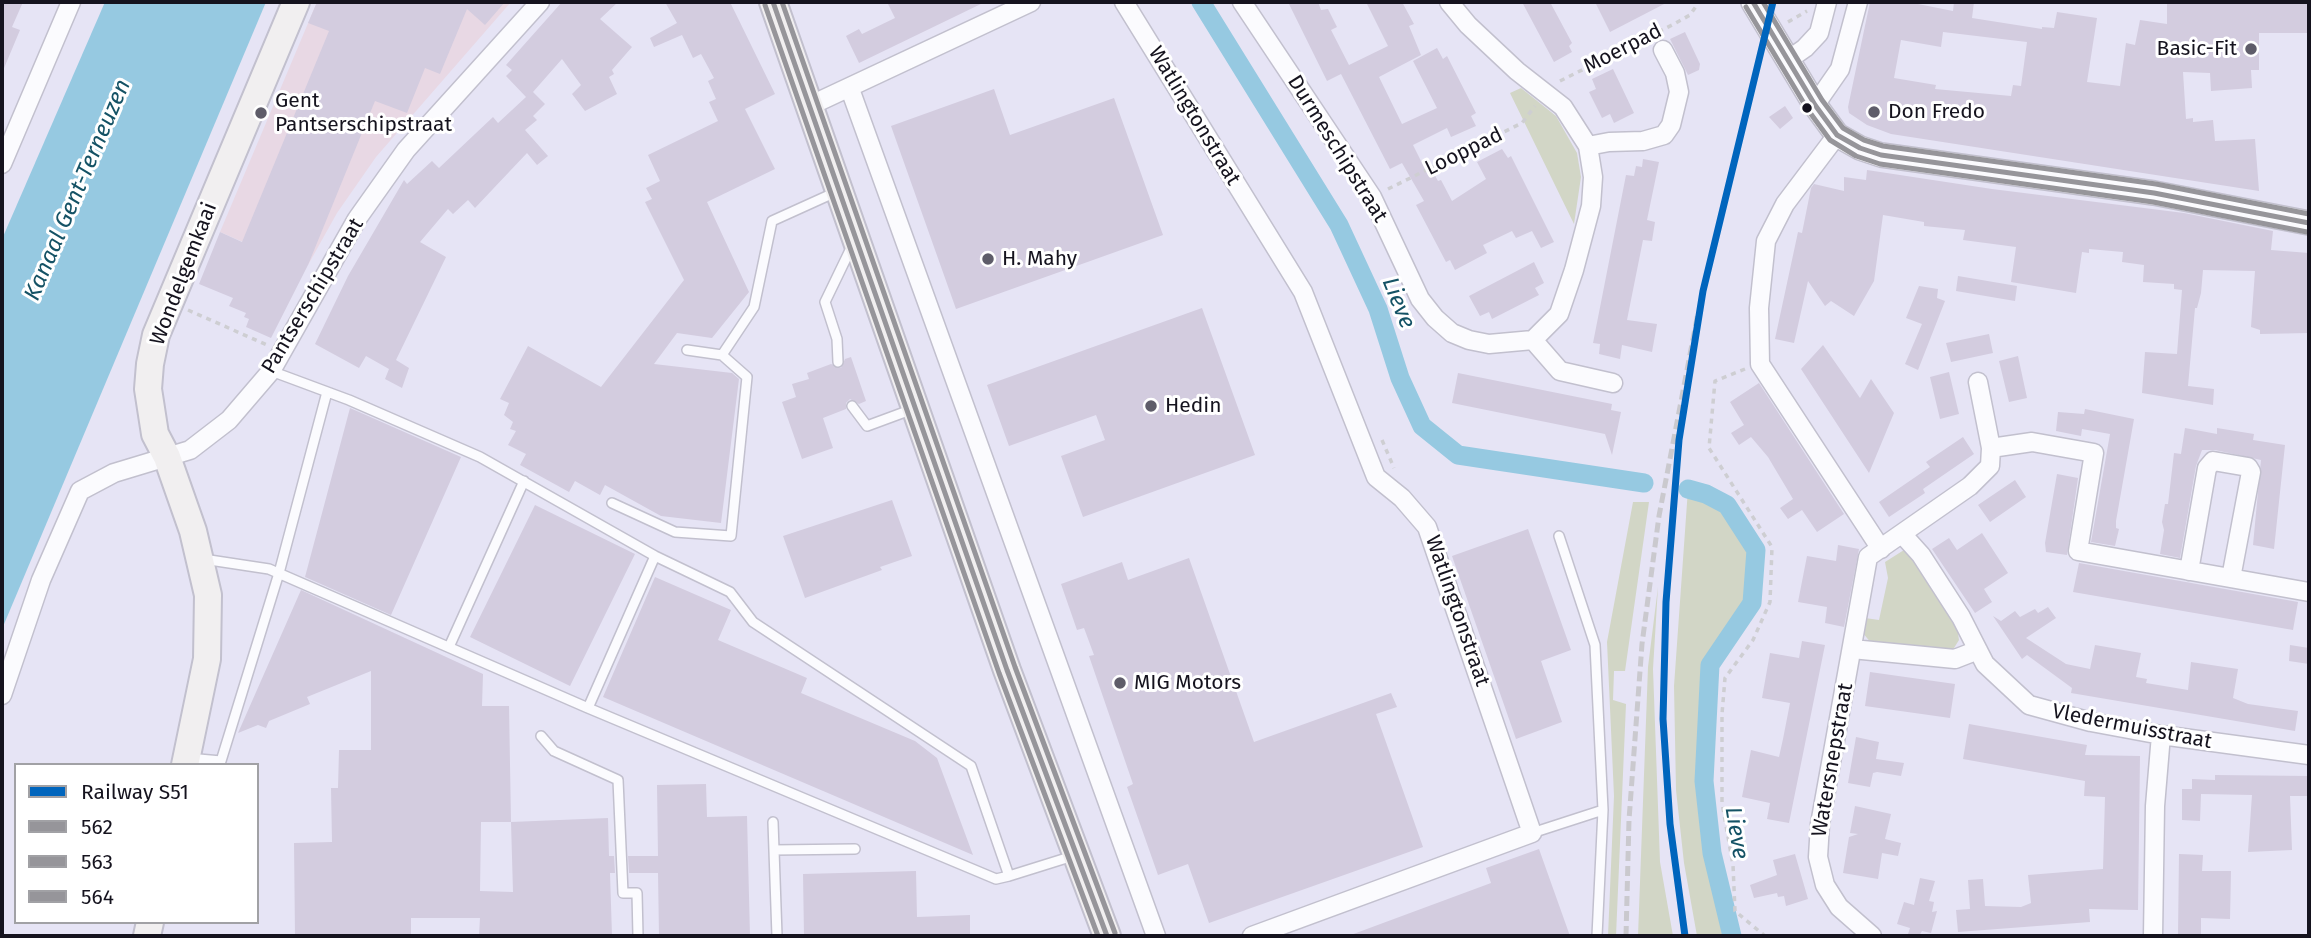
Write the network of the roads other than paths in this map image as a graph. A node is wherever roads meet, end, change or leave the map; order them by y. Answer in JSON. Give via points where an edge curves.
{"nodes":[{"id":1,"x":71,"y":2,"type":"edge"},
{"id":2,"x":296,"y":2,"type":"edge"},
{"id":3,"x":540,"y":2,"type":"edge"},
{"id":4,"x":772,"y":2,"type":"edge"},
{"id":5,"x":1031,"y":2,"type":"edge"},
{"id":6,"x":1124,"y":2,"type":"edge"},
{"id":7,"x":1242,"y":2,"type":"edge"},
{"id":8,"x":1450,"y":2,"type":"edge"},
{"id":9,"x":1753,"y":2,"type":"edge"},
{"id":10,"x":1857,"y":2,"type":"edge"},
{"id":11,"x":1819,"y":5,"type":"edge"},
{"id":12,"x":1663,"y":50,"type":"dead end"},
{"id":13,"x":1788,"y":60,"type":"junction"},
{"id":14,"x":850,"y":89,"type":"junction"},
{"id":15,"x":1815,"y":105,"type":"junction"},
{"id":16,"x":807,"y":107,"type":"junction"},
{"id":17,"x":1837,"y":135,"type":"junction"},
{"id":18,"x":1588,"y":146,"type":"junction"},
{"id":19,"x":2,"y":164,"type":"edge"},
{"id":20,"x":838,"y":191,"type":"junction"},
{"id":21,"x":2309,"y":223,"type":"edge"},
{"id":22,"x":855,"y":240,"type":"junction"},
{"id":23,"x":1533,"y":340,"type":"junction"},
{"id":24,"x":687,"y":350,"type":"dead end"},
{"id":25,"x":722,"y":355,"type":"junction"},
{"id":26,"x":838,"y":362,"type":"dead end"},
{"id":27,"x":271,"y":371,"type":"junction"},
{"id":28,"x":1613,"y":383,"type":"dead end"},
{"id":29,"x":1978,"y":383,"type":"dead end"},
{"id":30,"x":327,"y":391,"type":"junction"},
{"id":31,"x":852,"y":406,"type":"dead end"},
{"id":32,"x":915,"y":409,"type":"junction"},
{"id":33,"x":1992,"y":448,"type":"junction"},
{"id":34,"x":167,"y":457,"type":"junction"},
{"id":35,"x":524,"y":481,"type":"junction"},
{"id":36,"x":612,"y":503,"type":"dead end"},
{"id":37,"x":1559,"y":536,"type":"dead end"},
{"id":38,"x":1903,"y":536,"type":"junction"},
{"id":39,"x":1881,"y":549,"type":"junction"},
{"id":40,"x":655,"y":556,"type":"junction"},
{"id":41,"x":202,"y":559,"type":"junction"},
{"id":42,"x":2189,"y":571,"type":"junction"},
{"id":43,"x":279,"y":573,"type":"junction"},
{"id":44,"x":2231,"y":578,"type":"junction"},
{"id":45,"x":2309,"y":592,"type":"edge"},
{"id":46,"x":449,"y":647,"type":"junction"},
{"id":47,"x":1852,"y":649,"type":"junction"},
{"id":48,"x":1978,"y":650,"type":"junction"},
{"id":49,"x":2,"y":695,"type":"edge"},
{"id":50,"x":588,"y":708,"type":"junction"},
{"id":51,"x":2161,"y":735,"type":"junction"},
{"id":52,"x":541,"y":736,"type":"dead end"},
{"id":53,"x":2309,"y":755,"type":"edge"},
{"id":54,"x":185,"y":761,"type":"edge"},
{"id":55,"x":1603,"y":810,"type":"junction"},
{"id":56,"x":773,"y":822,"type":"dead end"},
{"id":57,"x":1532,"y":833,"type":"junction"},
{"id":58,"x":855,"y":849,"type":"dead end"},
{"id":59,"x":774,"y":850,"type":"junction"},
{"id":60,"x":1078,"y":854,"type":"junction"},
{"id":61,"x":1009,"y":876,"type":"junction"},
{"id":62,"x":638,"y":936,"type":"edge"},
{"id":63,"x":777,"y":936,"type":"edge"},
{"id":64,"x":1107,"y":936,"type":"edge"},
{"id":65,"x":1156,"y":936,"type":"edge"},
{"id":66,"x":1252,"y":936,"type":"edge"},
{"id":67,"x":1597,"y":936,"type":"edge"},
{"id":68,"x":1872,"y":936,"type":"edge"},
{"id":69,"x":2153,"y":936,"type":"edge"}],
"edges":[{"from":1,"to":19,"type":"street"},
{"from":2,"to":34,"type":"main road","name":"Wondelgemkaai","via":[[156,335],[148,389],[150,413]]},
{"from":3,"to":27,"type":"street","name":"Pantserschipstraat","via":[[406,150],[357,219]]},
{"from":4,"to":16,"type":"main road"},
{"from":5,"to":14,"type":"street"},
{"from":6,"to":57,"type":"street","name":"Watlingtonstraat","via":[[1303,292],[1376,477],[1427,527]]},
{"from":7,"to":23,"type":"street","name":"Durmeschipstraat","via":[[1372,197],[1420,299],[1452,333],[1489,344]]},
{"from":8,"to":18,"type":"street","via":[[1468,24],[1563,107]]},
{"from":9,"to":13,"type":"street"},
{"from":10,"to":15,"type":"street","via":[[1840,69]]},
{"from":11,"to":13,"type":"street","via":[[1819,33]]},
{"from":12,"to":18,"type":"street","via":[[1679,92],[1664,135]]},
{"from":13,"to":15,"type":"street"},
{"from":14,"to":16,"type":"street"},
{"from":14,"to":65,"type":"street"},
{"from":15,"to":17,"type":"street"},
{"from":16,"to":20,"type":"main road"},
{"from":17,"to":21,"type":"street","via":[[1881,155],[2154,193]]},
{"from":17,"to":39,"type":"street","via":[[1801,180],[1766,241],[1759,308],[1760,364]]},
{"from":18,"to":23,"type":"street","via":[[1591,206],[1559,314]]},
{"from":20,"to":22,"type":"main road"},
{"from":20,"to":25,"type":"lane","via":[[772,221],[754,307]]},
{"from":22,"to":26,"type":"lane","via":[[825,302],[837,339]]},
{"from":22,"to":32,"type":"main road"},
{"from":23,"to":28,"type":"street","via":[[1560,371]]},
{"from":24,"to":25,"type":"lane"},
{"from":25,"to":36,"type":"lane","via":[[747,377],[731,536],[674,532]]},
{"from":27,"to":30,"type":"lane"},
{"from":27,"to":34,"type":"street","name":"Pantserschipstraat","via":[[229,420],[190,450]]},
{"from":29,"to":33,"type":"street"},
{"from":30,"to":35,"type":"lane","via":[[480,457]]},
{"from":30,"to":43,"type":"lane"},
{"from":31,"to":32,"type":"lane","via":[[867,426]]},
{"from":32,"to":60,"type":"main road"},
{"from":33,"to":38,"type":"street","via":[[1990,466],[1970,486]]},
{"from":33,"to":42,"type":"street","via":[[2032,442],[2094,453],[2078,551]]},
{"from":34,"to":41,"type":"main road"},
{"from":34,"to":49,"type":"street","via":[[114,473],[80,491],[41,580]]},
{"from":35,"to":40,"type":"lane"},
{"from":35,"to":46,"type":"lane"},
{"from":37,"to":55,"type":"lane","via":[[1595,645]]},
{"from":38,"to":39,"type":"street","name":"Watersnepstraat"},
{"from":38,"to":48,"type":"street","name":"Vledermuisstraat","via":[[1921,555]]},
{"from":39,"to":47,"type":"street","name":"Watersnepstraat","via":[[1868,557]]},
{"from":40,"to":50,"type":"lane"},
{"from":40,"to":61,"type":"lane","via":[[730,592],[753,622],[971,766]]},
{"from":41,"to":43,"type":"lane"},
{"from":41,"to":54,"type":"main road","via":[[208,595],[208,649]]},
{"from":42,"to":44,"type":"street"},
{"from":42,"to":44,"type":"street","via":[[2207,468],[2213,461],[2248,467],[2251,472]]},
{"from":43,"to":46,"type":"lane"},
{"from":43,"to":54,"type":"lane","via":[[221,761]]},
{"from":44,"to":45,"type":"street"},
{"from":46,"to":50,"type":"lane"},
{"from":47,"to":48,"type":"street","via":[[1955,659]]},
{"from":47,"to":68,"type":"street","name":"Watersnepstraat","via":[[1818,857],[1825,885],[1839,907]]},
{"from":48,"to":51,"type":"street","name":"Vledermuisstraat","via":[[1985,664],[2029,705]]},
{"from":50,"to":61,"type":"lane","via":[[996,879]]},
{"from":51,"to":53,"type":"street","name":"Vledermuisstraat"},
{"from":51,"to":69,"type":"street"},
{"from":52,"to":62,"type":"lane","via":[[554,751],[618,780],[623,893],[637,893]]},
{"from":55,"to":57,"type":"lane"},
{"from":55,"to":67,"type":"lane"},
{"from":56,"to":59,"type":"lane"},
{"from":57,"to":66,"type":"street"},
{"from":58,"to":59,"type":"lane"},
{"from":59,"to":63,"type":"lane"},
{"from":60,"to":61,"type":"lane"},
{"from":60,"to":64,"type":"main road"}]}
